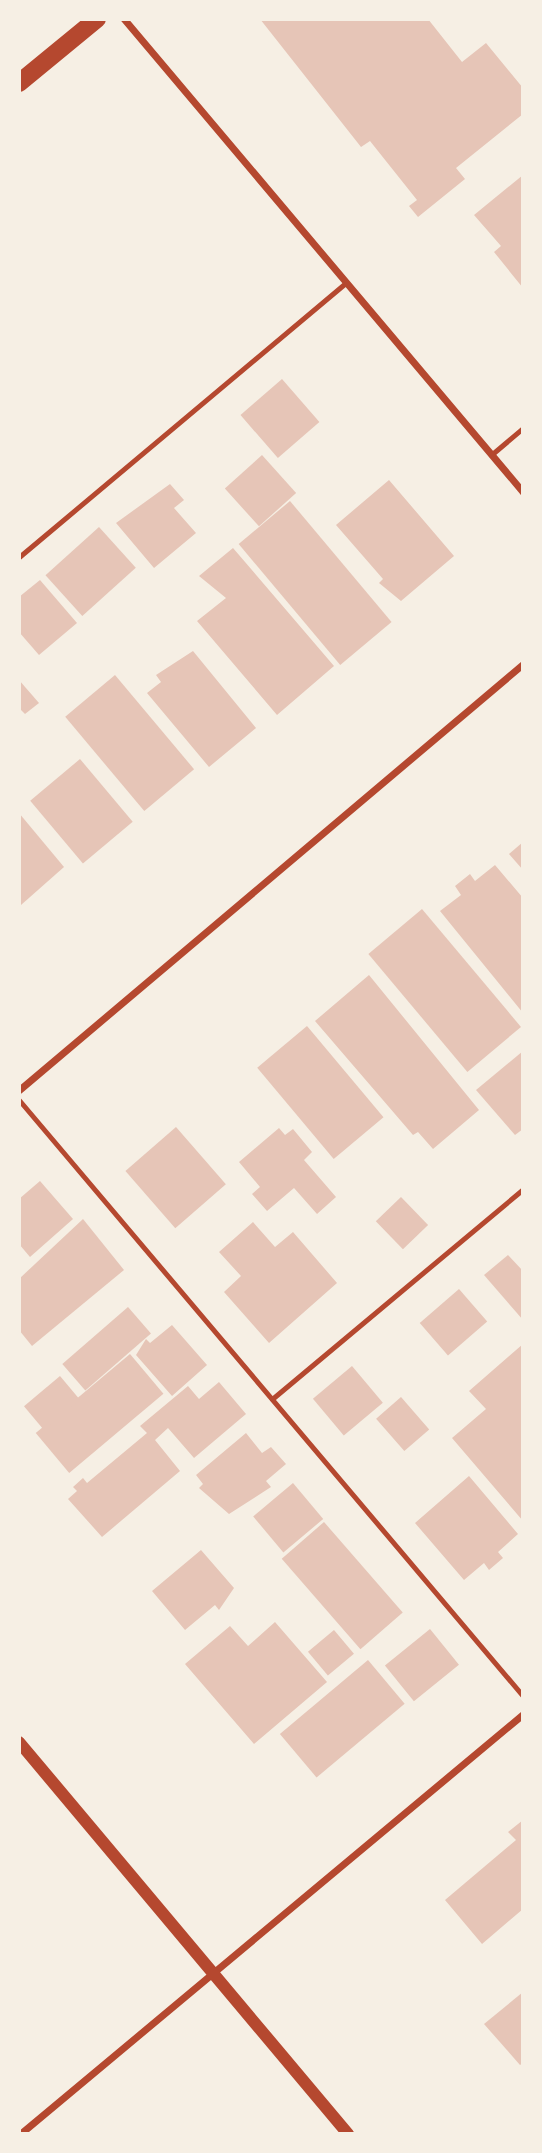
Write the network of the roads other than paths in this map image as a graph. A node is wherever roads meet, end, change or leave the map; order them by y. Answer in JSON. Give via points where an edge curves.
{"nodes":[{"id":1,"x":97,"y":19,"type":"edge"},
{"id":2,"x":124,"y":19,"type":"edge"},
{"id":3,"x":19,"y":83,"type":"edge"},
{"id":4,"x":346,"y":283,"type":"junction"},
{"id":5,"x":523,"y":428,"type":"edge"},
{"id":6,"x":491,"y":455,"type":"junction"},
{"id":7,"x":523,"y":492,"type":"edge"},
{"id":8,"x":19,"y":557,"type":"edge"},
{"id":9,"x":523,"y":664,"type":"edge"},
{"id":10,"x":19,"y":1090,"type":"edge"},
{"id":11,"x":19,"y":1100,"type":"edge"},
{"id":12,"x":523,"y":1189,"type":"edge"},
{"id":13,"x":272,"y":1399,"type":"junction"},
{"id":14,"x":523,"y":1696,"type":"edge"},
{"id":15,"x":523,"y":1714,"type":"edge"},
{"id":16,"x":19,"y":1742,"type":"edge"},
{"id":17,"x":213,"y":1973,"type":"junction"},
{"id":18,"x":20,"y":2134,"type":"edge"},
{"id":19,"x":348,"y":2134,"type":"edge"}],
"edges":[{"from":1,"to":3,"type":"main road"},
{"from":2,"to":4,"type":"street"},
{"from":4,"to":6,"type":"street"},
{"from":4,"to":8,"type":"lane"},
{"from":5,"to":6,"type":"lane"},
{"from":6,"to":7,"type":"street"},
{"from":9,"to":10,"type":"street"},
{"from":11,"to":13,"type":"lane"},
{"from":12,"to":13,"type":"lane"},
{"from":13,"to":14,"type":"lane"},
{"from":15,"to":17,"type":"street"},
{"from":16,"to":17,"type":"street"},
{"from":17,"to":18,"type":"street"},
{"from":17,"to":19,"type":"street"}]}
